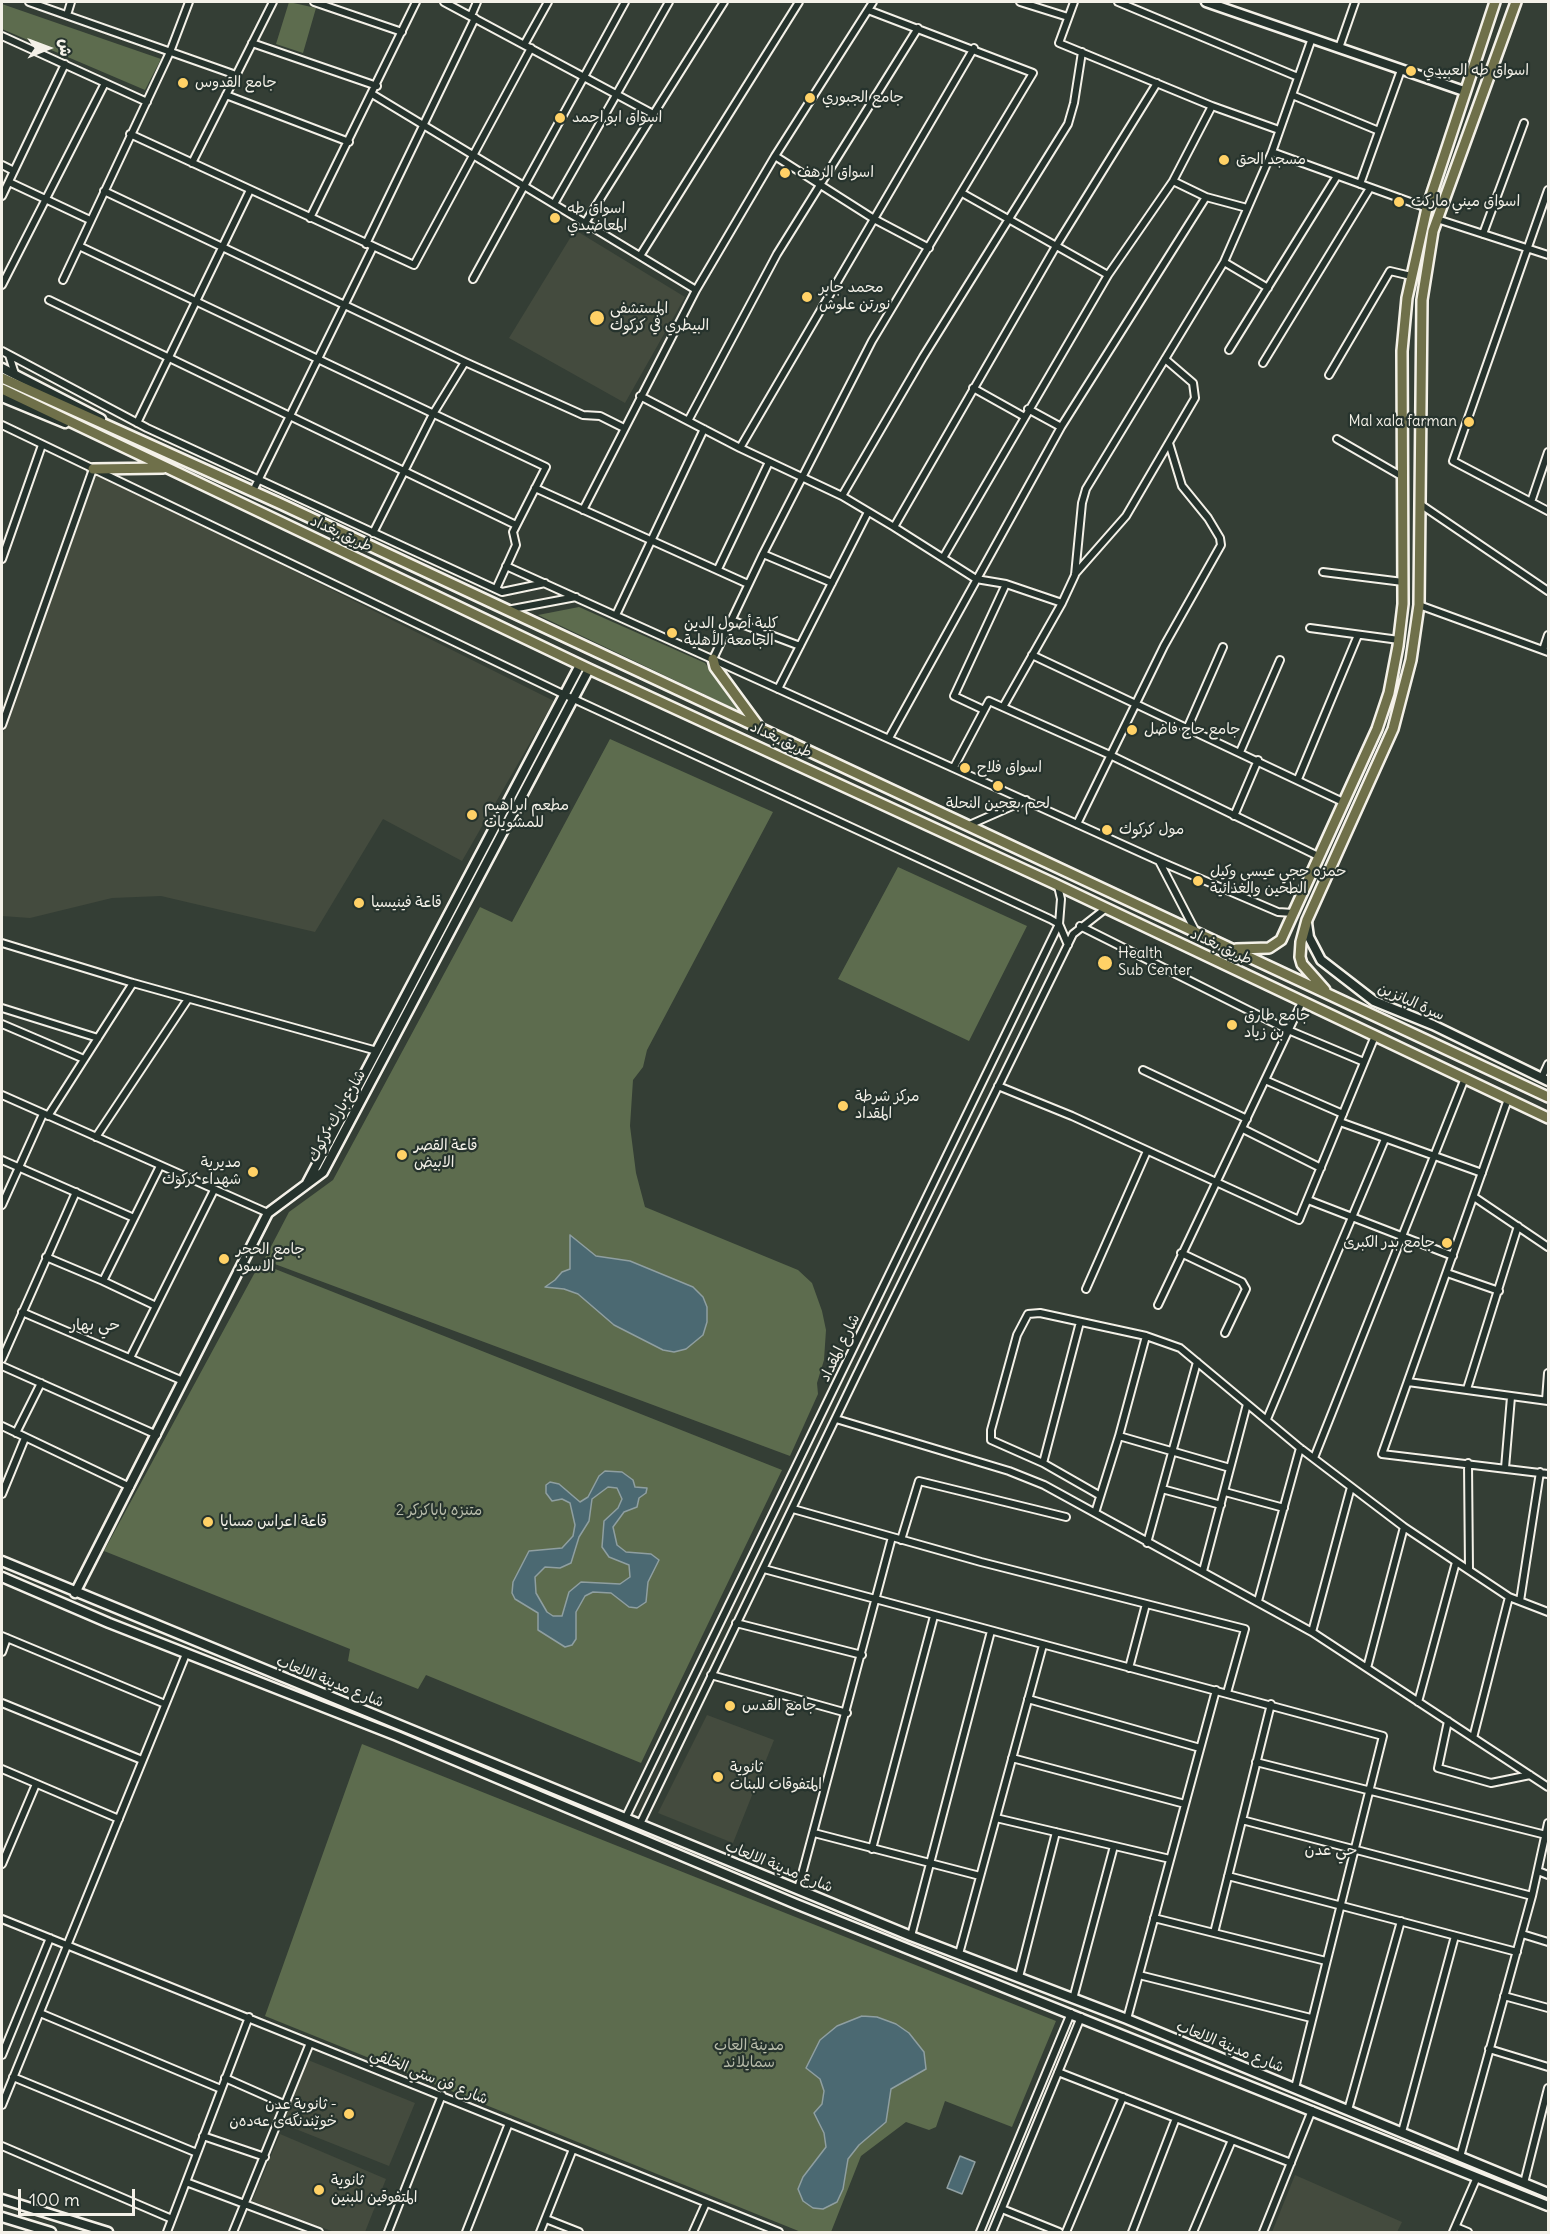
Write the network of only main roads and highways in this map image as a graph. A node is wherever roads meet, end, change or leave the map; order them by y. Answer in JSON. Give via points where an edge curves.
{"nodes":[{"id":1,"x":1206,"y":2,"type":"edge"},
{"id":2,"x":1495,"y":2,"type":"edge"},
{"id":3,"x":1516,"y":2,"type":"edge"},
{"id":4,"x":1464,"y":91,"type":"junction"},
{"id":5,"x":2,"y":368,"type":"edge"},
{"id":6,"x":2,"y":378,"type":"edge"},
{"id":7,"x":2,"y":389,"type":"edge"},
{"id":8,"x":2,"y":397,"type":"edge"},
{"id":9,"x":1403,"y":412,"type":"junction"},
{"id":10,"x":1420,"y":412,"type":"junction"},
{"id":11,"x":133,"y":438,"type":"junction"},
{"id":12,"x":128,"y":449,"type":"junction"},
{"id":13,"x":166,"y":468,"type":"junction"},
{"id":14,"x":93,"y":469,"type":"road end"},
{"id":15,"x":713,"y":659,"type":"road end"},
{"id":16,"x":585,"y":667,"type":"junction"},
{"id":17,"x":569,"y":697,"type":"junction"},
{"id":18,"x":761,"y":729,"type":"junction"},
{"id":19,"x":840,"y":766,"type":"junction"},
{"id":20,"x":833,"y":781,"type":"junction"},
{"id":21,"x":1293,"y":912,"type":"junction"},
{"id":22,"x":1307,"y":920,"type":"junction"},
{"id":23,"x":1232,"y":949,"type":"junction"},
{"id":24,"x":1331,"y":996,"type":"junction"},
{"id":25,"x":1542,"y":1078,"type":"edge"},
{"id":26,"x":1548,"y":1097,"type":"edge"},
{"id":27,"x":1548,"y":1118,"type":"edge"},
{"id":28,"x":305,"y":1186,"type":"junction"},
{"id":29,"x":2,"y":1561,"type":"edge"},
{"id":30,"x":21,"y":1570,"type":"junction"},
{"id":31,"x":2,"y":1577,"type":"edge"},
{"id":32,"x":16,"y":1583,"type":"junction"},
{"id":33,"x":75,"y":1593,"type":"junction"},
{"id":34,"x":250,"y":1663,"type":"junction"},
{"id":35,"x":245,"y":1677,"type":"junction"},
{"id":36,"x":1252,"y":2070,"type":"junction"},
{"id":37,"x":1247,"y":2084,"type":"junction"},
{"id":38,"x":1548,"y":2193,"type":"edge"},
{"id":39,"x":2,"y":2199,"type":"edge"},
{"id":40,"x":1548,"y":2206,"type":"edge"},
{"id":41,"x":2,"y":2217,"type":"edge"},
{"id":42,"x":79,"y":2228,"type":"edge"},
{"id":43,"x":51,"y":2232,"type":"edge"},
{"id":44,"x":108,"y":2232,"type":"edge"}],
"edges":[{"from":1,"to":4,"type":"main road"},
{"from":2,"to":4,"type":"main road"},
{"from":3,"to":10,"type":"main road","via":[[1433,231],[1422,300]]},
{"from":4,"to":9,"type":"main road","via":[[1427,208],[1411,276],[1402,351]]},
{"from":5,"to":11,"type":"main road"},
{"from":6,"to":11,"type":"main road","name":"طريق بغداد"},
{"from":7,"to":12,"type":"main road","name":"طريق بغداد"},
{"from":8,"to":12,"type":"main road"},
{"from":9,"to":10,"type":"main road"},
{"from":9,"to":21,"type":"main road","via":[[1403,582],[1399,640],[1389,693],[1377,729]]},
{"from":10,"to":22,"type":"main road","via":[[1419,605],[1411,660],[1393,729]]},
{"from":11,"to":18,"type":"main road","name":"طريق بغداد"},
{"from":12,"to":13,"type":"main road","name":"طريق بغداد"},
{"from":13,"to":14,"type":"main road"},
{"from":13,"to":16,"type":"main road","name":"طريق بغداد"},
{"from":15,"to":18,"type":"main road"},
{"from":16,"to":17,"type":"main road"},
{"from":16,"to":20,"type":"main road","name":"طريق بغداد"},
{"from":17,"to":28,"type":"main road"},
{"from":17,"to":28,"type":"main road","name":"شارع بارك كركوك","via":[[323,1172]]},
{"from":18,"to":19,"type":"main road","name":"طريق بغداد"},
{"from":19,"to":20,"type":"main road"},
{"from":19,"to":23,"type":"main road","name":"طريق بغداد"},
{"from":20,"to":27,"type":"main road","name":"طريق بغداد"},
{"from":21,"to":22,"type":"main road"},
{"from":21,"to":23,"type":"main road","via":[[1275,944],[1261,949]]},
{"from":22,"to":24,"type":"main road","via":[[1300,957],[1308,972]]},
{"from":22,"to":25,"type":"main road","name":"سرة البانزين","via":[[1309,937],[1321,960],[1374,1001]]},
{"from":23,"to":24,"type":"main road","name":"طريق بغداد"},
{"from":24,"to":26,"type":"main road","name":"طريق بغداد"},
{"from":28,"to":33,"type":"main road","name":"شارع بارك كركوك","via":[[268,1213]]},
{"from":29,"to":30,"type":"main road","name":"شارع مدينة الالعاب"},
{"from":30,"to":32,"type":"main road"},
{"from":30,"to":33,"type":"main road","name":"شارع مدينة الالعاب"},
{"from":31,"to":32,"type":"main road","name":"شارع مدينة الالعاب"},
{"from":32,"to":35,"type":"main road","name":"شارع مدينة الالعاب"},
{"from":33,"to":34,"type":"main road","name":"شارع مدينة الالعاب"},
{"from":34,"to":35,"type":"main road"},
{"from":34,"to":36,"type":"main road","name":"شارع مدينة الالعاب","via":[[911,1935]]},
{"from":35,"to":37,"type":"main road","name":"شارع مدينة الالعاب"},
{"from":36,"to":37,"type":"main road"},
{"from":36,"to":38,"type":"main road","name":"شارع مدينة الالعاب"},
{"from":37,"to":40,"type":"main road","name":"شارع مدينة الالعاب"},
{"from":39,"to":42,"type":"main road"},
{"from":41,"to":43,"type":"main road"},
{"from":42,"to":44,"type":"main road"}]}
